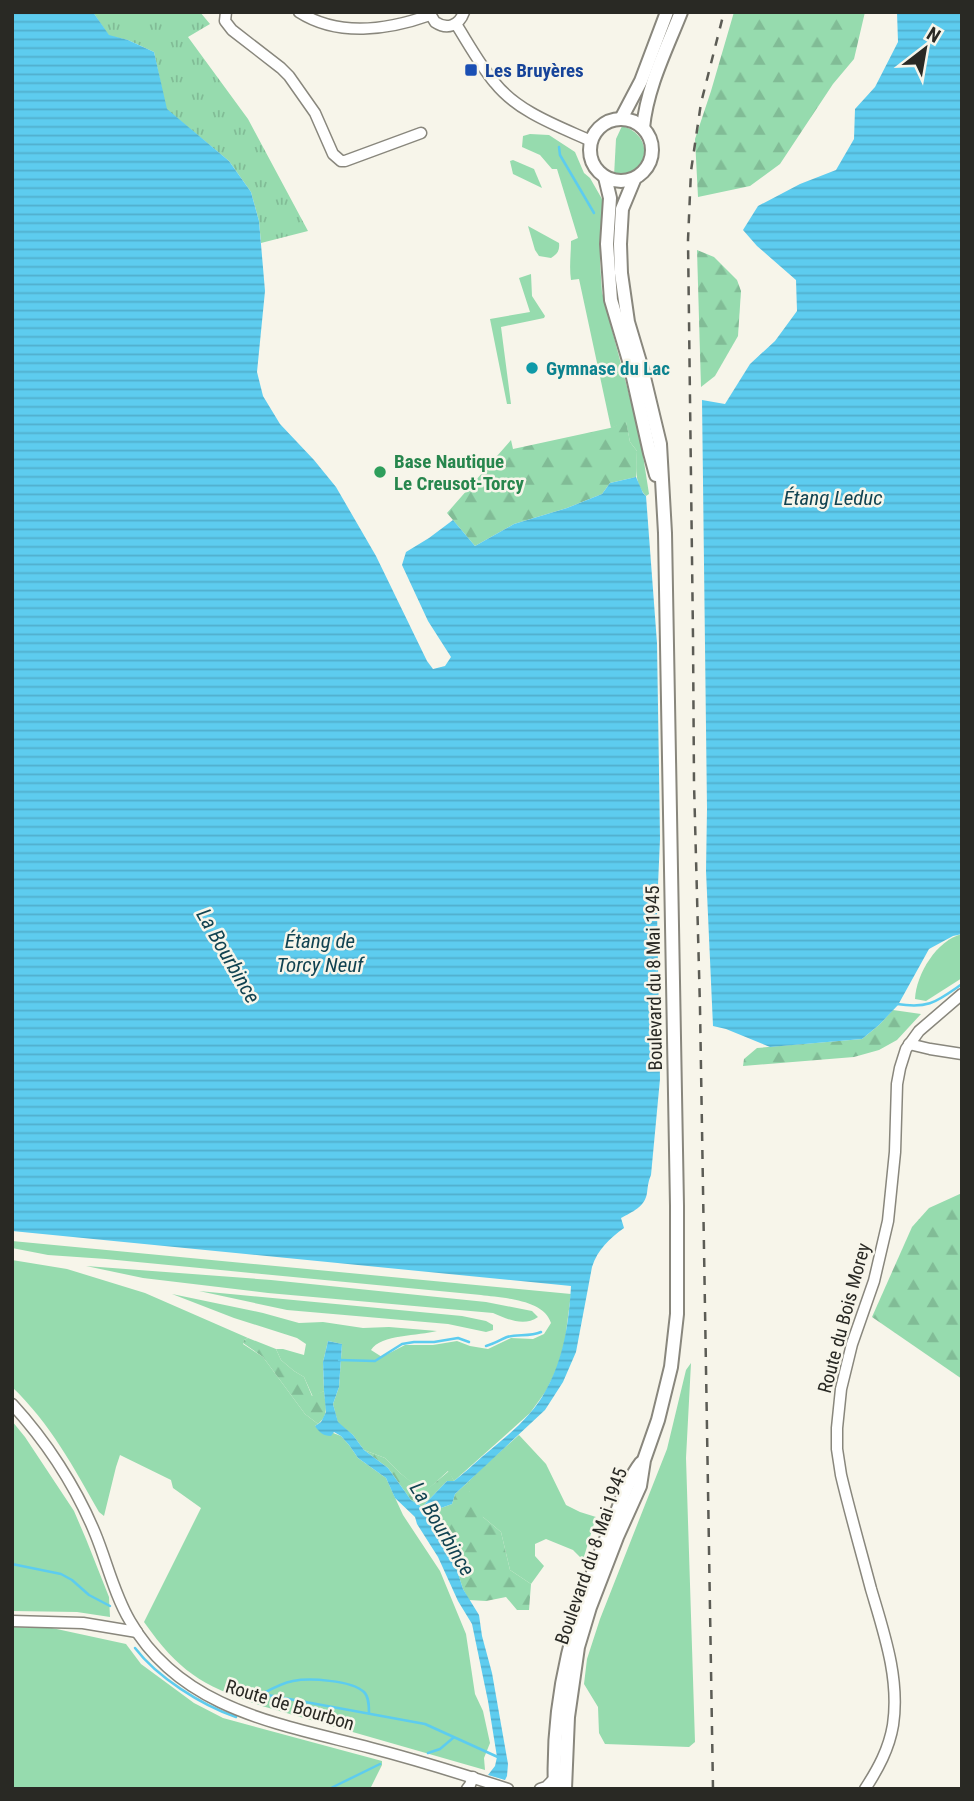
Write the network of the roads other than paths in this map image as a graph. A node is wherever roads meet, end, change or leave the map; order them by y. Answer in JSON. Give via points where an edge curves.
{"nodes":[{"id":1,"x":226,"y":12,"type":"edge"},
{"id":2,"x":299,"y":12,"type":"edge"},
{"id":3,"x":464,"y":12,"type":"edge"},
{"id":4,"x":667,"y":12,"type":"edge"},
{"id":5,"x":681,"y":12,"type":"edge"},
{"id":6,"x":429,"y":14,"type":"edge"},
{"id":7,"x":456,"y":24,"type":"junction"},
{"id":8,"x":621,"y":119,"type":"junction"},
{"id":9,"x":643,"y":128,"type":"junction"},
{"id":10,"x":421,"y":133,"type":"dead end"},
{"id":11,"x":591,"y":141,"type":"junction"},
{"id":12,"x":605,"y":177,"type":"junction"},
{"id":13,"x":634,"y":180,"type":"junction"},
{"id":14,"x":661,"y":490,"type":"junction"},
{"id":15,"x":962,"y":995,"type":"edge"},
{"id":16,"x":909,"y":1044,"type":"junction"},
{"id":17,"x":962,"y":1054,"type":"edge"},
{"id":18,"x":12,"y":1404,"type":"edge"},
{"id":19,"x":644,"y":1461,"type":"junction"},
{"id":20,"x":12,"y":1621,"type":"edge"},
{"id":21,"x":136,"y":1632,"type":"junction"},
{"id":22,"x":473,"y":1777,"type":"junction"},
{"id":23,"x":555,"y":1783,"type":"edge"},
{"id":24,"x":506,"y":1788,"type":"edge"},
{"id":25,"x":467,"y":1789,"type":"edge"},
{"id":26,"x":540,"y":1789,"type":"edge"},
{"id":27,"x":565,"y":1789,"type":"edge"},
{"id":28,"x":865,"y":1789,"type":"edge"}],
"edges":[{"from":1,"to":10,"type":"street","via":[[225,21],[232,30],[294,82],[341,161]]},
{"from":2,"to":6,"type":"street","via":[[332,26],[363,29]]},
{"from":3,"to":7,"type":"street"},
{"from":4,"to":8,"type":"main road"},
{"from":5,"to":9,"type":"main road","via":[[645,108]]},
{"from":6,"to":7,"type":"street","via":[[443,26]]},
{"from":7,"to":11,"type":"street","via":[[509,97],[531,113]]},
{"from":8,"to":9,"type":"main road"},
{"from":8,"to":11,"type":"main road","via":[[603,125]]},
{"from":9,"to":13,"type":"main road","via":[[652,156],[649,166]]},
{"from":11,"to":12,"type":"main road","via":[[592,161]]},
{"from":12,"to":13,"type":"main road"},
{"from":12,"to":14,"type":"main road","name":"Boulevard du 8 Mai 1945","via":[[610,198],[611,300]]},
{"from":13,"to":14,"type":"main road","name":"Boulevard du 8 Mai 1945","via":[[622,209],[621,273],[628,322],[660,444]]},
{"from":14,"to":19,"type":"main road","name":"Boulevard du 8 Mai 1945","via":[[677,1314],[667,1389]]},
{"from":15,"to":16,"type":"street","name":"Route du Bois Morey","via":[[927,1022]]},
{"from":16,"to":17,"type":"street"},
{"from":16,"to":28,"type":"street","name":"Route du Bois Morey","via":[[897,1084],[888,1221],[838,1407],[841,1475],[891,1659],[895,1695],[886,1749]]},
{"from":18,"to":21,"type":"street","name":"Route de Bourbon","via":[[42,1441],[81,1504]]},
{"from":19,"to":23,"type":"main road","name":"Boulevard du 8 Mai 1945","via":[[634,1473],[608,1533],[571,1638],[558,1702]]},
{"from":19,"to":27,"type":"main road","name":"Boulevard du 8 Mai 1945","via":[[640,1486],[594,1595],[579,1647],[568,1717]]},
{"from":20,"to":21,"type":"street","via":[[83,1623]]},
{"from":21,"to":22,"type":"street","name":"Route de Bourbon","via":[[160,1661],[222,1704]]},
{"from":22,"to":24,"type":"street","name":"Route de Bourbon"},
{"from":22,"to":25,"type":"street"},
{"from":23,"to":26,"type":"street"}]}
